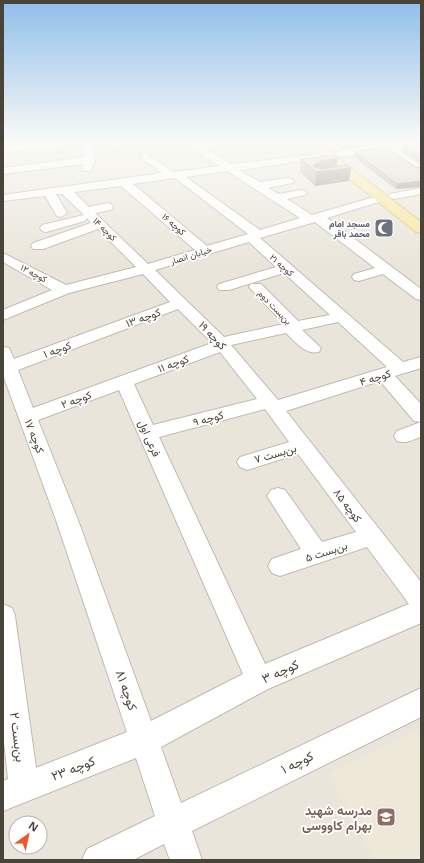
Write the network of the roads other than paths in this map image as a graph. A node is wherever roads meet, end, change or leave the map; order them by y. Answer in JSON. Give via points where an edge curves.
{"nodes":[{"id":1,"x":74,"y":183,"type":"edge"},
{"id":2,"x":114,"y":183,"type":"edge"},
{"id":3,"x":125,"y":183,"type":"edge"},
{"id":4,"x":185,"y":183,"type":"edge"},
{"id":5,"x":253,"y":183,"type":"edge"},
{"id":6,"x":274,"y":183,"type":"edge"},
{"id":7,"x":366,"y":183,"type":"edge"},
{"id":8,"x":372,"y":183,"type":"edge"},
{"id":9,"x":258,"y":186,"type":"junction"},
{"id":10,"x":51,"y":187,"type":"junction"},
{"id":11,"x":69,"y":189,"type":"junction"},
{"id":12,"x":421,"y":191,"type":"edge"},
{"id":13,"x":301,"y":193,"type":"dead end"},
{"id":14,"x":388,"y":197,"type":"junction"},
{"id":15,"x":3,"y":198,"type":"edge"},
{"id":16,"x":276,"y":198,"type":"junction"},
{"id":17,"x":107,"y":207,"type":"dead end"},
{"id":18,"x":62,"y":213,"type":"dead end"},
{"id":19,"x":421,"y":215,"type":"edge"},
{"id":20,"x":92,"y":217,"type":"junction"},
{"id":21,"x":314,"y":218,"type":"junction"},
{"id":22,"x":46,"y":228,"type":"dead end"},
{"id":23,"x":421,"y":229,"type":"edge"},
{"id":24,"x":254,"y":236,"type":"junction"},
{"id":25,"x":38,"y":246,"type":"dead end"},
{"id":26,"x":205,"y":251,"type":"junction"},
{"id":27,"x":3,"y":257,"type":"edge"},
{"id":28,"x":408,"y":267,"type":"dead end"},
{"id":29,"x":25,"y":268,"type":"junction"},
{"id":30,"x":286,"y":268,"type":"junction"},
{"id":31,"x":145,"y":269,"type":"junction"},
{"id":32,"x":386,"y":270,"type":"junction"},
{"id":33,"x":9,"y":277,"type":"dead end"},
{"id":34,"x":359,"y":277,"type":"dead end"},
{"id":35,"x":224,"y":287,"type":"dead end"},
{"id":36,"x":256,"y":287,"type":"dead end"},
{"id":37,"x":64,"y":290,"type":"junction"},
{"id":38,"x":313,"y":292,"type":"joint"},
{"id":39,"x":421,"y":296,"type":"edge"},
{"id":40,"x":181,"y":304,"type":"junction"},
{"id":41,"x":3,"y":315,"type":"edge"},
{"id":42,"x":341,"y":316,"type":"junction"},
{"id":43,"x":292,"y":327,"type":"junction"},
{"id":44,"x":106,"y":331,"type":"joint"},
{"id":45,"x":222,"y":344,"type":"junction"},
{"id":46,"x":313,"y":348,"type":"dead end"},
{"id":47,"x":6,"y":360,"type":"edge"},
{"id":48,"x":421,"y":362,"type":"edge"},
{"id":49,"x":392,"y":371,"type":"junction"},
{"id":50,"x":124,"y":381,"type":"junction"},
{"id":51,"x":272,"y":405,"type":"junction"},
{"id":52,"x":421,"y":416,"type":"edge"},
{"id":53,"x":28,"y":417,"type":"junction"},
{"id":54,"x":148,"y":433,"type":"junction"},
{"id":55,"x":302,"y":445,"type":"junction"},
{"id":56,"x":247,"y":462,"type":"dead end"},
{"id":57,"x":278,"y":496,"type":"dead end"},
{"id":58,"x":67,"y":520,"type":"joint"},
{"id":59,"x":372,"y":536,"type":"junction"},
{"id":60,"x":317,"y":554,"type":"junction"},
{"id":61,"x":280,"y":566,"type":"dead end"},
{"id":62,"x":421,"y":601,"type":"edge"},
{"id":63,"x":421,"y":610,"type":"edge"},
{"id":64,"x":3,"y":616,"type":"edge"},
{"id":65,"x":259,"y":680,"type":"junction"},
{"id":66,"x":421,"y":702,"type":"edge"},
{"id":67,"x":144,"y":740,"type":"junction"},
{"id":68,"x":14,"y":791,"type":"edge"},
{"id":69,"x":172,"y":822,"type":"junction"},
{"id":70,"x":98,"y":860,"type":"edge"},
{"id":71,"x":186,"y":860,"type":"edge"}],
"edges":[{"from":1,"to":11,"type":"street"},
{"from":2,"to":11,"type":"street"},
{"from":3,"to":26,"type":"street","name":"کوچه ۱۶"},
{"from":4,"to":24,"type":"street","name":"کوچه ۲۱"},
{"from":5,"to":9,"type":"street"},
{"from":6,"to":9,"type":"street"},
{"from":7,"to":14,"type":"main road"},
{"from":8,"to":14,"type":"main road"},
{"from":9,"to":16,"type":"street"},
{"from":10,"to":11,"type":"street"},
{"from":10,"to":15,"type":"street","via":[[26,186],[28,195]]},
{"from":10,"to":18,"type":"street"},
{"from":11,"to":20,"type":"street","name":"کوچه ۱۴"},
{"from":12,"to":14,"type":"street","name":"خیابان انصار"},
{"from":13,"to":16,"type":"street"},
{"from":14,"to":19,"type":"main road"},
{"from":14,"to":21,"type":"street","name":"خیابان انصار"},
{"from":14,"to":23,"type":"main road"},
{"from":16,"to":21,"type":"street"},
{"from":17,"to":20,"type":"street"},
{"from":20,"to":22,"type":"street"},
{"from":20,"to":25,"type":"street"},
{"from":20,"to":31,"type":"street","name":"کوچه ۱۴"},
{"from":21,"to":24,"type":"street","name":"خیابان انصار"},
{"from":21,"to":32,"type":"street"},
{"from":24,"to":26,"type":"street","name":"خیابان انصار"},
{"from":24,"to":30,"type":"street","name":"کوچه ۲۱"},
{"from":26,"to":31,"type":"street","name":"خیابان انصار"},
{"from":27,"to":29,"type":"street","name":"کوچه ۱۲"},
{"from":28,"to":32,"type":"street"},
{"from":29,"to":33,"type":"street"},
{"from":29,"to":37,"type":"street","name":"کوچه ۱۲"},
{"from":30,"to":35,"type":"street"},
{"from":30,"to":38,"type":"street","name":"کوچه ۲۱"},
{"from":31,"to":37,"type":"street","name":"خیابان انصار"},
{"from":31,"to":40,"type":"street","name":"کوچه ۱۹"},
{"from":32,"to":34,"type":"street"},
{"from":32,"to":39,"type":"street"},
{"from":36,"to":43,"type":"street","name":"بن‌بست دوم"},
{"from":37,"to":41,"type":"street","name":"خیابان انصار"},
{"from":38,"to":42,"type":"street","name":"کوچه ۴"},
{"from":40,"to":44,"type":"street","name":"کوچه ۱۳"},
{"from":40,"to":45,"type":"street","name":"کوچه ۱۹"},
{"from":42,"to":43,"type":"street"},
{"from":42,"to":49,"type":"street","name":"کوچه ۴"},
{"from":43,"to":45,"type":"street"},
{"from":43,"to":46,"type":"street","name":"بن‌بست دوم"},
{"from":44,"to":47,"type":"street","name":"کوچه ۱"},
{"from":45,"to":50,"type":"street","name":"کوچه ۱۱"},
{"from":45,"to":51,"type":"street","name":"کوچه ۱۹"},
{"from":47,"to":53,"type":"street","name":"کوچه ۱۷"},
{"from":48,"to":49,"type":"street"},
{"from":49,"to":51,"type":"street","name":"کوچه ۴"},
{"from":49,"to":52,"type":"street"},
{"from":50,"to":53,"type":"street","name":"کوچه ۲"},
{"from":50,"to":54,"type":"street","name":"فرعی اول"},
{"from":51,"to":54,"type":"street","name":"کوچه ۹"},
{"from":51,"to":55,"type":"street","name":"کوچه ۸۵"},
{"from":53,"to":58,"type":"street","name":"کوچه ۱۷"},
{"from":54,"to":65,"type":"street","name":"فرعی اول"},
{"from":55,"to":56,"type":"street","name":"بن‌بست ۷"},
{"from":55,"to":59,"type":"street","name":"کوچه ۸۵"},
{"from":57,"to":60,"type":"street"},
{"from":58,"to":67,"type":"street","name":"کوچه ۸۱"},
{"from":59,"to":60,"type":"street","name":"بن‌بست ۵"},
{"from":59,"to":62,"type":"street","name":"کوچه ۸۵"},
{"from":60,"to":61,"type":"street","name":"بن‌بست ۵"},
{"from":63,"to":65,"type":"street","name":"کوچه ۳"},
{"from":64,"to":68,"type":"street","name":"بن‌بست ۲"},
{"from":65,"to":67,"type":"street","name":"کوچه ۳"},
{"from":66,"to":69,"type":"street","name":"کوچه ۱"},
{"from":67,"to":68,"type":"street","name":"کوچه ۲۳"},
{"from":67,"to":69,"type":"street","name":"کوچه ۸۱"},
{"from":69,"to":70,"type":"street","name":"کوچه ۱"},
{"from":69,"to":71,"type":"street","name":"کوچه ۸۱"}]}
